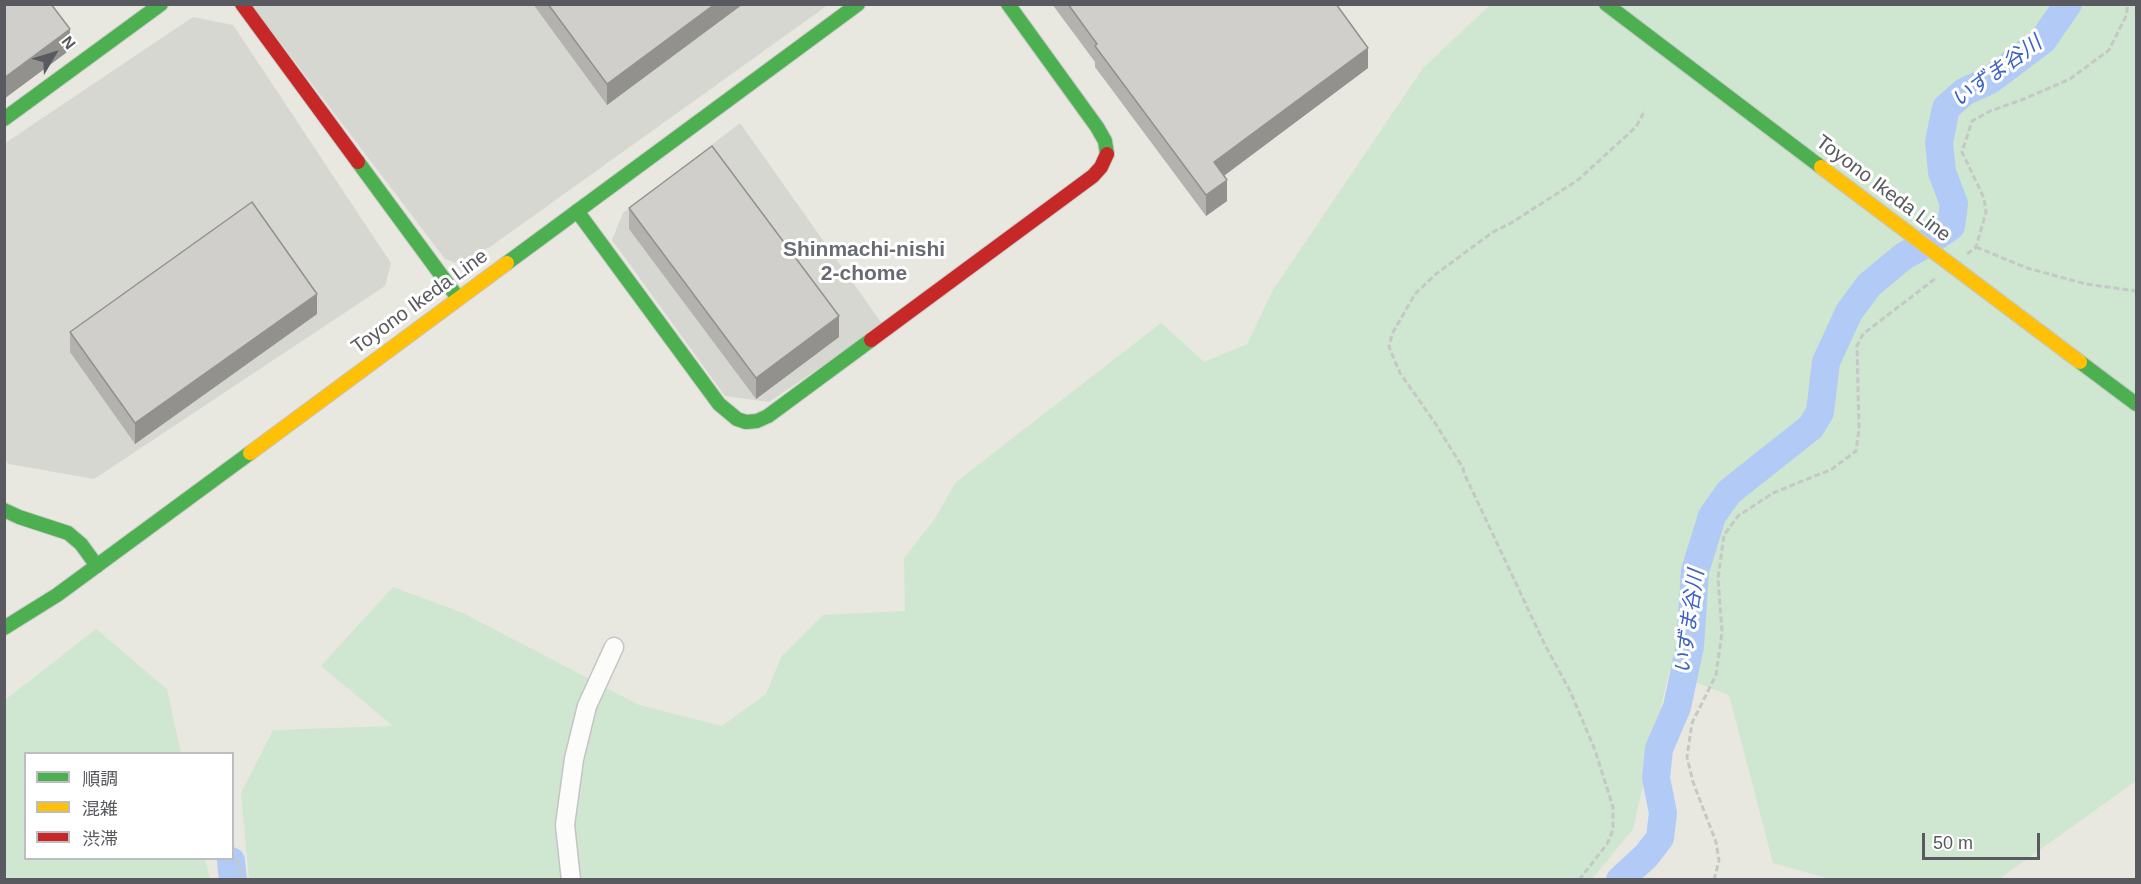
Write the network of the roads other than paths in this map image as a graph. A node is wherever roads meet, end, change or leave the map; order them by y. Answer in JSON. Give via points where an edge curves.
{"nodes":[{"id":1,"x":161,"y":4,"type":"edge"},
{"id":2,"x":242,"y":4,"type":"edge"},
{"id":3,"x":858,"y":4,"type":"edge"},
{"id":4,"x":1008,"y":4,"type":"edge"},
{"id":5,"x":1605,"y":4,"type":"edge"},
{"id":6,"x":4,"y":119,"type":"edge"},
{"id":7,"x":577,"y":212,"type":"junction"},
{"id":8,"x":458,"y":298,"type":"junction"},
{"id":9,"x":2136,"y":404,"type":"edge"},
{"id":10,"x":4,"y":510,"type":"edge"},
{"id":11,"x":97,"y":566,"type":"junction"},
{"id":12,"x":4,"y":628,"type":"edge"},
{"id":13,"x":614,"y":647,"type":"dead end"},
{"id":14,"x":572,"y":879,"type":"edge"}],
"edges":[{"from":1,"to":6,"type":"main road"},
{"from":2,"to":8,"type":"main road"},
{"from":3,"to":7,"type":"main road","name":"Toyono Ikeda Line"},
{"from":4,"to":7,"type":"main road","via":[[1105,141],[1107,155],[1101,167],[768,416],[746,422],[736,419],[719,404]]},
{"from":5,"to":9,"type":"main road","name":"Toyono Ikeda Line","bridge":true},
{"from":7,"to":8,"type":"main road","name":"Toyono Ikeda Line"},
{"from":8,"to":11,"type":"main road","name":"Toyono Ikeda Line"},
{"from":10,"to":11,"type":"main road","via":[[68,533]]},
{"from":11,"to":12,"type":"main road","name":"Toyono Ikeda Line"},
{"from":13,"to":14,"type":"street","via":[[587,706],[573,759],[565,825]]}]}
